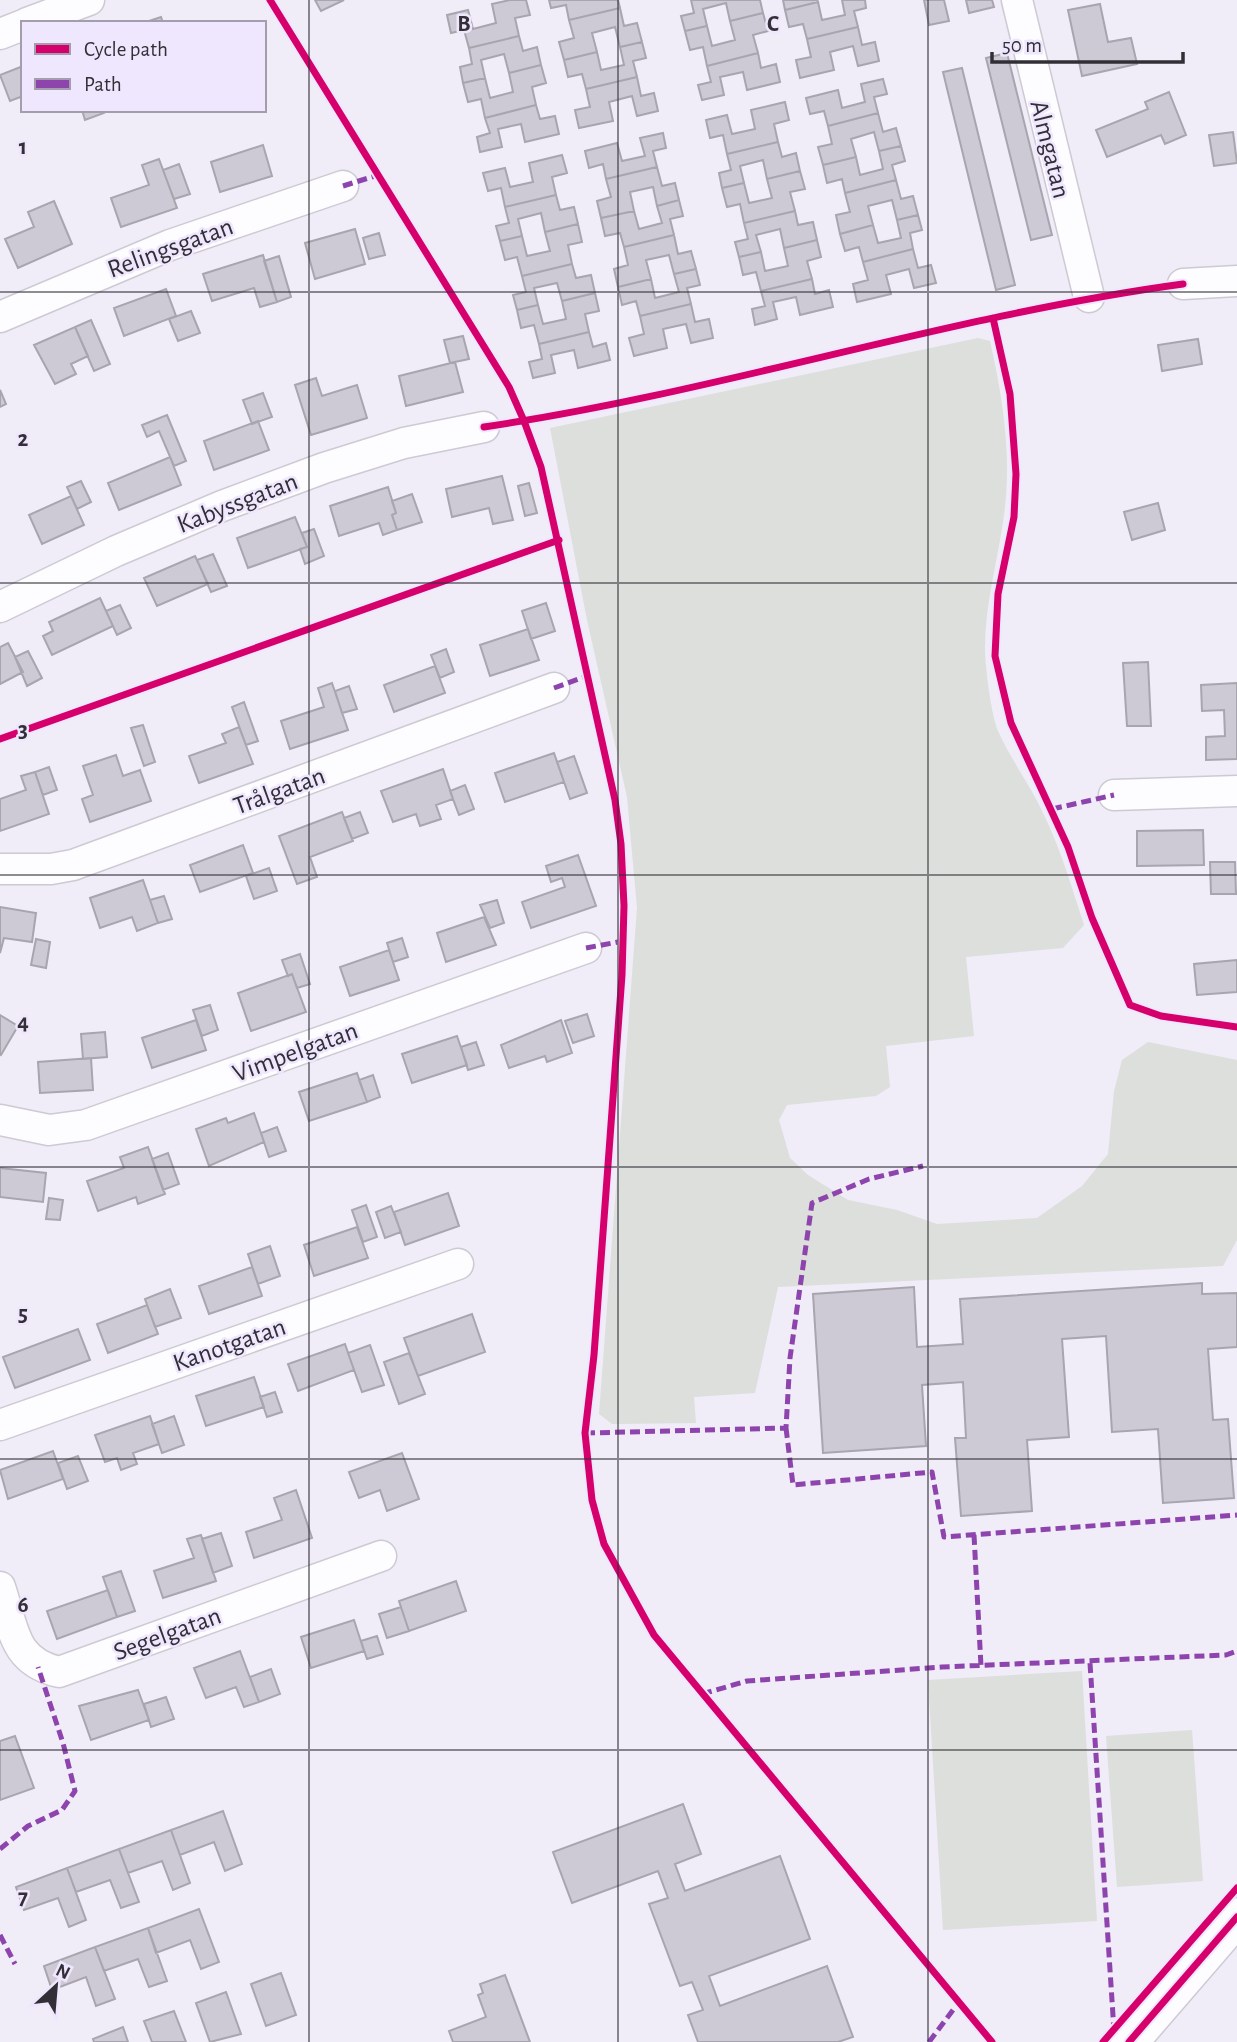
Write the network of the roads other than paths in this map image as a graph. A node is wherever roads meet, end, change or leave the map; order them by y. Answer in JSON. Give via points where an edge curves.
{"nodes":[{"id":1,"x":89,"y":0,"type":"edge"},
{"id":2,"x":1017,"y":0,"type":"edge"},
{"id":3,"x":33,"y":21,"type":"edge"},
{"id":4,"x":21,"y":26,"type":"edge"},
{"id":5,"x":0,"y":34,"type":"edge"},
{"id":6,"x":344,"y":186,"type":"dead end"},
{"id":7,"x":1237,"y":281,"type":"edge"},
{"id":8,"x":1183,"y":284,"type":"dead end"},
{"id":9,"x":1089,"y":297,"type":"dead end"},
{"id":10,"x":0,"y":317,"type":"edge"},
{"id":11,"x":484,"y":427,"type":"dead end"},
{"id":12,"x":0,"y":607,"type":"edge"},
{"id":13,"x":554,"y":688,"type":"dead end"},
{"id":14,"x":1237,"y":791,"type":"edge"},
{"id":15,"x":1114,"y":795,"type":"dead end"},
{"id":16,"x":0,"y":869,"type":"edge"},
{"id":17,"x":586,"y":948,"type":"dead end"},
{"id":18,"x":0,"y":1120,"type":"edge"},
{"id":19,"x":458,"y":1264,"type":"dead end"},
{"id":20,"x":0,"y":1424,"type":"edge"},
{"id":21,"x":381,"y":1556,"type":"dead end"},
{"id":22,"x":0,"y":1587,"type":"edge"},
{"id":23,"x":1237,"y":1917,"type":"edge"},
{"id":24,"x":1129,"y":2042,"type":"edge"}],
"edges":[{"from":1,"to":3,"type":"street"},
{"from":2,"to":9,"type":"street","name":"Almgatan"},
{"from":4,"to":5,"type":"street"},
{"from":6,"to":10,"type":"street","name":"Relingsgatan","via":[[170,245]]},
{"from":7,"to":8,"type":"street"},
{"from":11,"to":12,"type":"street","name":"Kabyssgatan","via":[[404,443],[311,472],[116,551]]},
{"from":13,"to":16,"type":"street","name":"Trålgatan","via":[[73,865]]},
{"from":14,"to":15,"type":"street"},
{"from":17,"to":18,"type":"street","name":"Vimpelgatan","via":[[86,1125],[49,1129]]},
{"from":19,"to":20,"type":"street","name":"Kanotgatan"},
{"from":21,"to":22,"type":"street","name":"Segelgatan","via":[[59,1672],[38,1667],[23,1655]]},
{"from":23,"to":24,"type":"street"}]}
